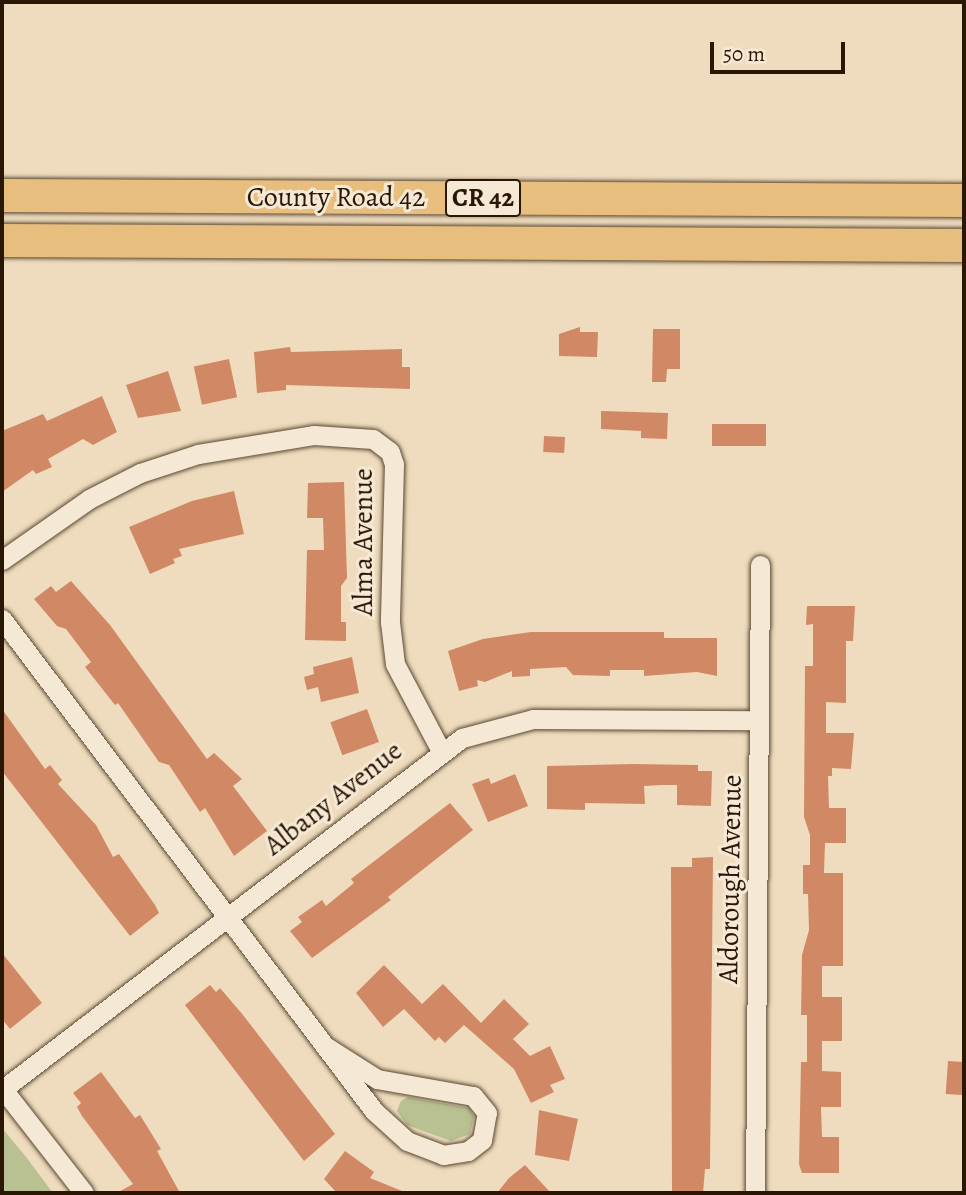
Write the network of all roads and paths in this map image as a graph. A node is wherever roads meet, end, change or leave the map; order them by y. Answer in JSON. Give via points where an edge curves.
{"nodes":[{"id":1,"x":2,"y":195,"type":"edge"},
{"id":2,"x":160,"y":196,"type":"junction"},
{"id":3,"x":627,"y":199,"type":"junction"},
{"id":4,"x":964,"y":200,"type":"edge"},
{"id":5,"x":2,"y":219,"type":"edge"},
{"id":6,"x":2,"y":240,"type":"edge"},
{"id":7,"x":626,"y":243,"type":"junction"},
{"id":8,"x":964,"y":244,"type":"edge"},
{"id":9,"x":2,"y":560,"type":"edge"},
{"id":10,"x":760,"y":565,"type":"dead end"},
{"id":11,"x":2,"y":619,"type":"edge"},
{"id":12,"x":760,"y":720,"type":"junction"},
{"id":13,"x":441,"y":751,"type":"junction"},
{"id":14,"x":224,"y":918,"type":"junction"},
{"id":15,"x":325,"y":1046,"type":"junction"},
{"id":16,"x":2,"y":1088,"type":"edge"},
{"id":17,"x":84,"y":1193,"type":"edge"},
{"id":18,"x":755,"y":1193,"type":"edge"}],
"edges":[{"from":1,"to":2,"type":"highway","name":"County Road 42","number":"CR 42"},
{"from":2,"to":3,"type":"highway","name":"County Road 42","number":"CR 42"},
{"from":2,"to":5,"type":"highway"},
{"from":3,"to":4,"type":"highway","name":"County Road 42","number":"CR 42"},
{"from":3,"to":7,"type":"highway"},
{"from":6,"to":7,"type":"highway","name":"County Road 42","number":"CR 42"},
{"from":7,"to":8,"type":"highway","name":"County Road 42","number":"CR 42"},
{"from":9,"to":13,"type":"street","name":"Alma Avenue","via":[[89,499],[140,473],[198,454],[314,435],[373,439],[390,453],[394,464],[390,622],[395,664]]},
{"from":10,"to":12,"type":"street","name":"Aldorough Avenue"},
{"from":11,"to":14,"type":"street"},
{"from":12,"to":13,"type":"street","name":"Albany Avenue","via":[[533,719],[485,729]]},
{"from":12,"to":18,"type":"street","name":"Aldorough Avenue"},
{"from":13,"to":14,"type":"street","name":"Albany Avenue"},
{"from":14,"to":15,"type":"street"},
{"from":14,"to":16,"type":"street","name":"Albany Avenue"},
{"from":15,"to":15,"type":"street","via":[[374,1111],[407,1141],[455,1156],[482,1140],[487,1113],[473,1096],[377,1079]]},
{"from":16,"to":17,"type":"street"}]}
